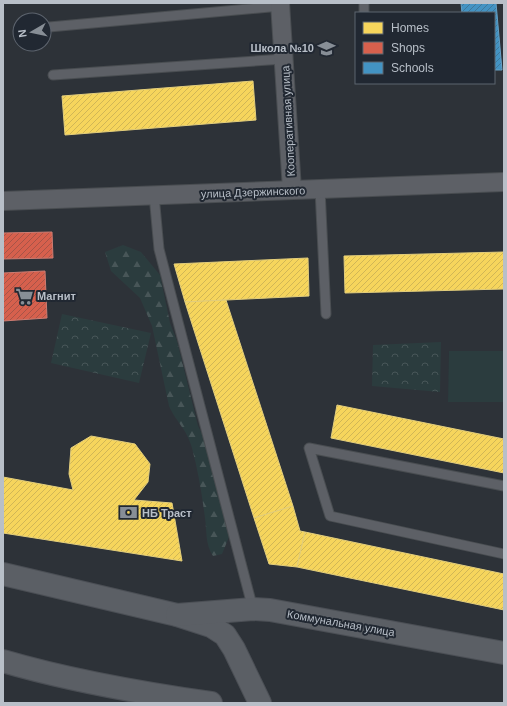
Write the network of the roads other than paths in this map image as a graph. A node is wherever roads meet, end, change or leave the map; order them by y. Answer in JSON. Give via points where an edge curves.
{"nodes":[{"id":1,"x":280,"y":4,"type":"edge"},
{"id":2,"x":52,"y":27,"type":"edge"},
{"id":3,"x":284,"y":59,"type":"junction"},
{"id":4,"x":53,"y":75,"type":"dead end"},
{"id":5,"x":504,"y":182,"type":"edge"},
{"id":6,"x":320,"y":189,"type":"junction"},
{"id":7,"x":292,"y":190,"type":"junction"},
{"id":8,"x":154,"y":195,"type":"junction"},
{"id":9,"x":3,"y":201,"type":"edge"},
{"id":10,"x":326,"y":314,"type":"dead end"},
{"id":11,"x":504,"y":486,"type":"edge"},
{"id":12,"x":504,"y":554,"type":"edge"},
{"id":13,"x":3,"y":574,"type":"edge"},
{"id":14,"x":254,"y":608,"type":"junction"},
{"id":15,"x":177,"y":615,"type":"junction"},
{"id":16,"x":504,"y":653,"type":"edge"},
{"id":17,"x":3,"y":661,"type":"edge"},
{"id":18,"x":3,"y":671,"type":"edge"},
{"id":19,"x":47,"y":674,"type":"junction"},
{"id":20,"x":178,"y":700,"type":"edge"},
{"id":21,"x":211,"y":703,"type":"edge"},
{"id":22,"x":260,"y":703,"type":"edge"}],
"edges":[{"from":1,"to":2,"type":"lane"},
{"from":1,"to":3,"type":"street","name":"Кооперативная улица"},
{"from":3,"to":4,"type":"lane"},
{"from":3,"to":7,"type":"street","name":"Кооперативная улица"},
{"from":5,"to":6,"type":"street","name":"улица Дзержинского"},
{"from":6,"to":7,"type":"street","name":"улица Дзержинского"},
{"from":6,"to":10,"type":"lane"},
{"from":7,"to":8,"type":"street","name":"улица Дзержинского"},
{"from":8,"to":9,"type":"street","name":"улица Дзержинского"},
{"from":8,"to":14,"type":"lane","via":[[159,249]]},
{"from":11,"to":12,"type":"lane","via":[[309,448],[330,516]]},
{"from":13,"to":15,"type":"main road"},
{"from":14,"to":15,"type":"main road","name":"Коммунальная улица"},
{"from":14,"to":16,"type":"main road","name":"Коммунальная улица"},
{"from":15,"to":22,"type":"main road","via":[[211,626],[225,635],[243,665]]},
{"from":17,"to":19,"type":"main road"},
{"from":18,"to":19,"type":"main road"},
{"from":19,"to":20,"type":"main road"},
{"from":20,"to":21,"type":"main road"}]}
